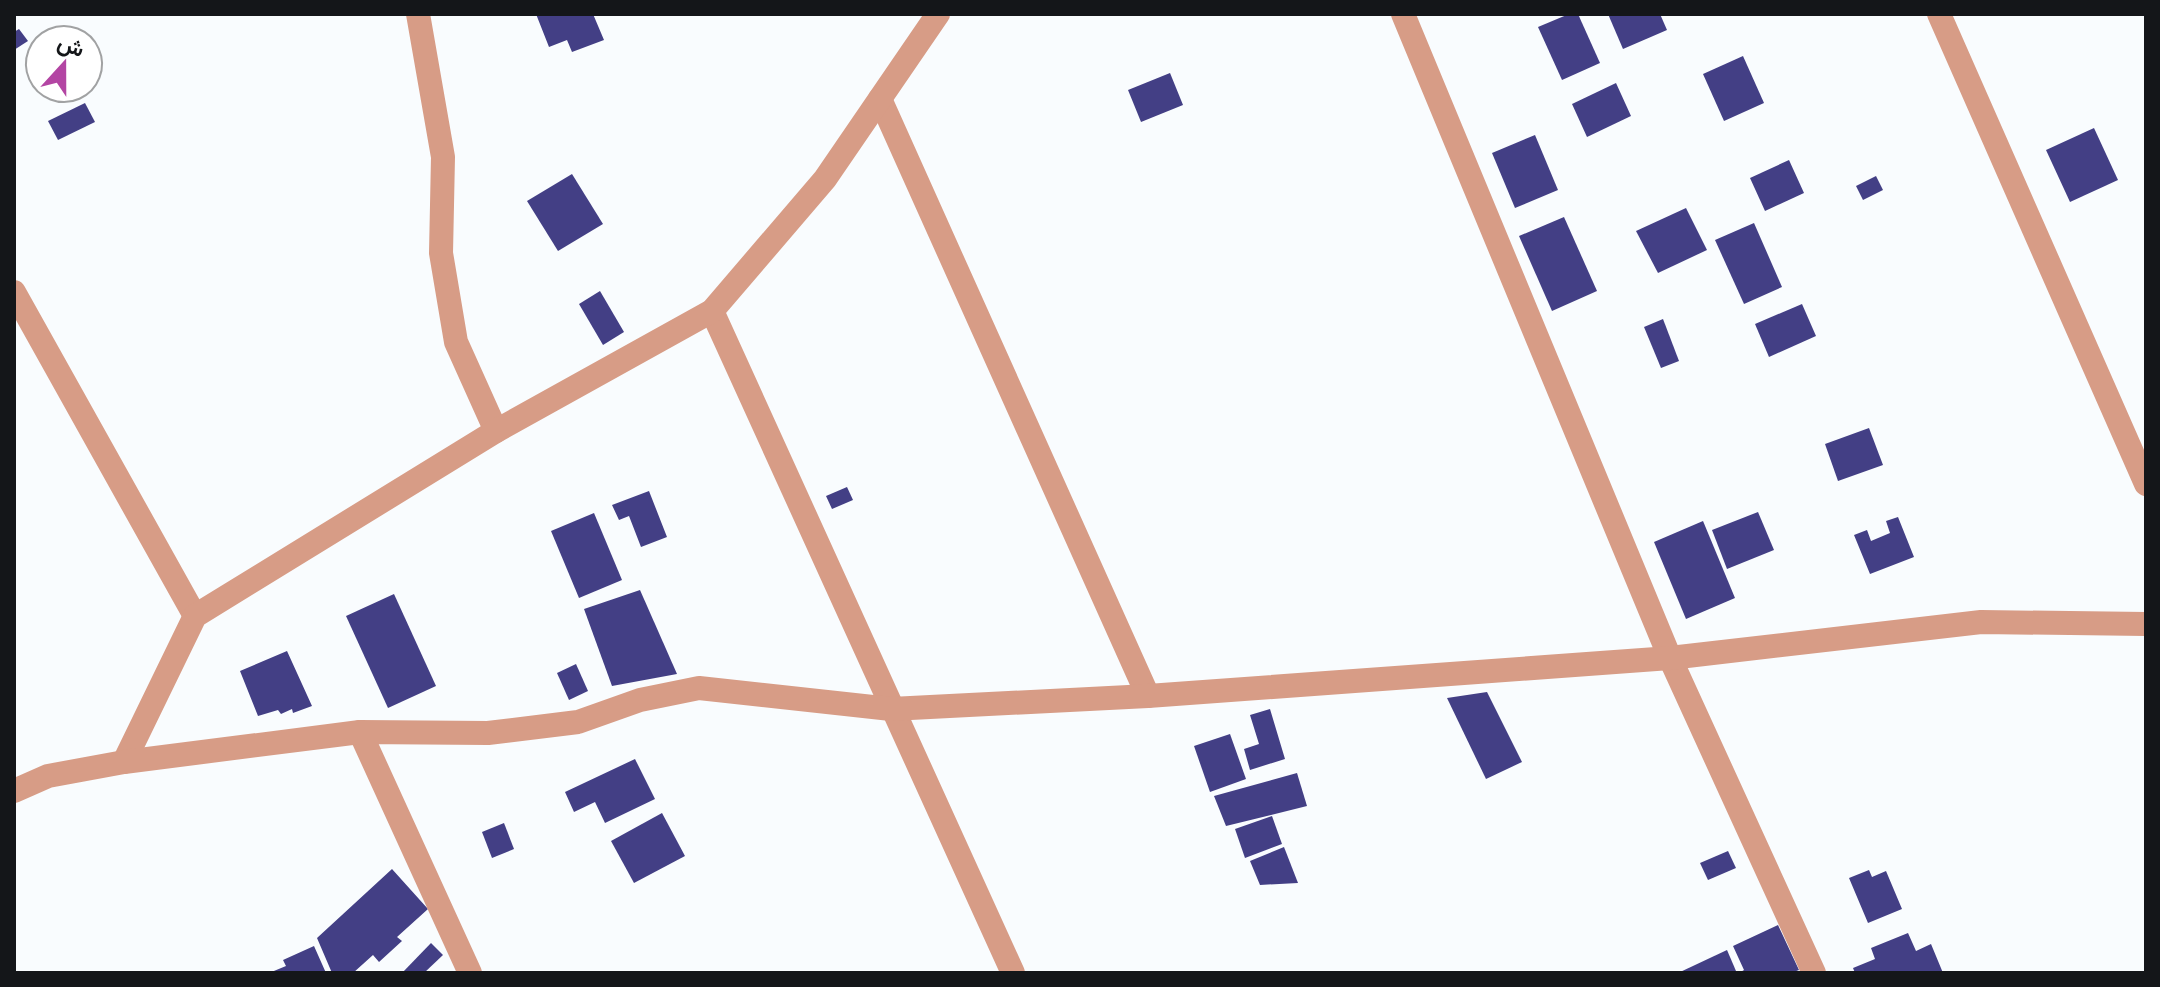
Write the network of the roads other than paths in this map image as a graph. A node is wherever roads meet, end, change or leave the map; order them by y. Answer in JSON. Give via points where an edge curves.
{"nodes":[{"id":1,"x":418,"y":14,"type":"edge"},
{"id":2,"x":938,"y":14,"type":"edge"},
{"id":3,"x":1403,"y":14,"type":"edge"},
{"id":4,"x":1939,"y":14,"type":"edge"},
{"id":5,"x":880,"y":99,"type":"junction"},
{"id":6,"x":14,"y":292,"type":"edge"},
{"id":7,"x":712,"y":311,"type":"junction"},
{"id":8,"x":496,"y":431,"type":"junction"},
{"id":9,"x":2146,"y":484,"type":"edge"},
{"id":10,"x":195,"y":616,"type":"junction"},
{"id":11,"x":2146,"y":624,"type":"edge"},
{"id":12,"x":1670,"y":658,"type":"junction"},
{"id":13,"x":1148,"y":696,"type":"junction"},
{"id":14,"x":891,"y":709,"type":"junction"},
{"id":15,"x":360,"y":732,"type":"junction"},
{"id":16,"x":124,"y":762,"type":"junction"},
{"id":17,"x":14,"y":791,"type":"edge"},
{"id":18,"x":470,"y":973,"type":"edge"},
{"id":19,"x":1013,"y":973,"type":"edge"},
{"id":20,"x":1814,"y":973,"type":"edge"}],
"edges":[{"from":1,"to":8,"type":"street","via":[[443,157],[441,253],[456,342]]},
{"from":2,"to":5,"type":"street"},
{"from":3,"to":12,"type":"street"},
{"from":4,"to":9,"type":"street"},
{"from":5,"to":7,"type":"street","via":[[825,179]]},
{"from":5,"to":13,"type":"street"},
{"from":6,"to":10,"type":"street"},
{"from":7,"to":8,"type":"street"},
{"from":7,"to":14,"type":"street"},
{"from":8,"to":10,"type":"street"},
{"from":10,"to":16,"type":"street"},
{"from":11,"to":12,"type":"street","via":[[1981,622]]},
{"from":12,"to":13,"type":"street"},
{"from":12,"to":20,"type":"street"},
{"from":13,"to":14,"type":"street"},
{"from":14,"to":15,"type":"street","via":[[699,688],[640,700],[578,722],[488,733]]},
{"from":14,"to":19,"type":"street"},
{"from":15,"to":16,"type":"street"},
{"from":15,"to":18,"type":"street"},
{"from":16,"to":17,"type":"street","via":[[48,776]]}]}
